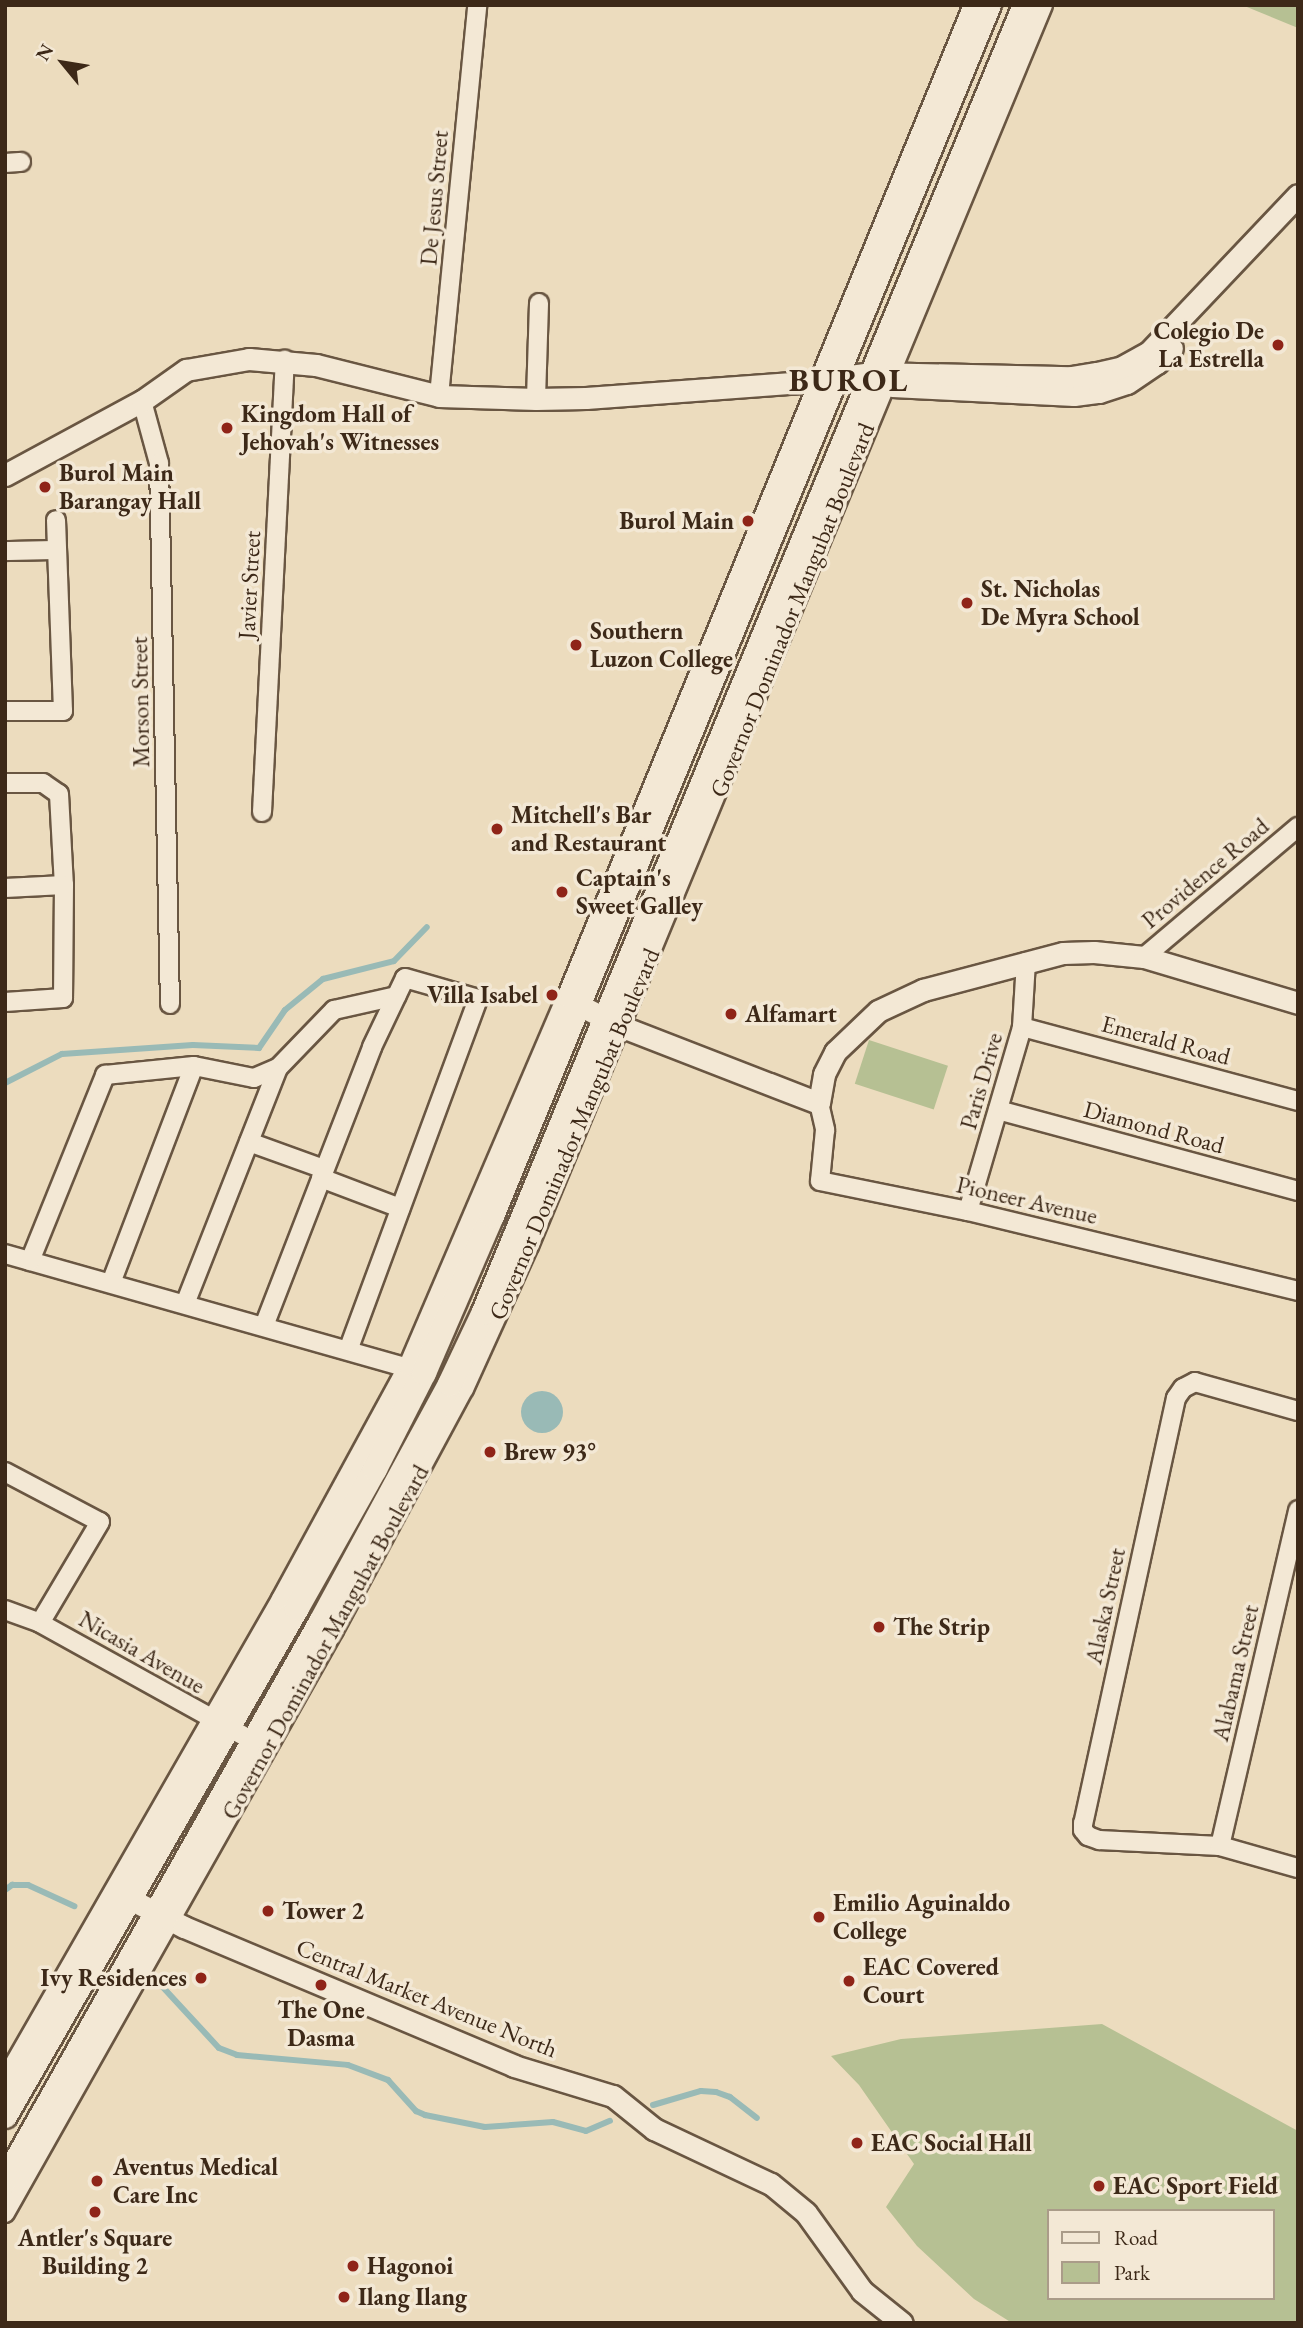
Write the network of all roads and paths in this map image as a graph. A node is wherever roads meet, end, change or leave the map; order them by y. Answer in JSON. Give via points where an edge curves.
{"nodes":[{"id":1,"x":477,"y":5,"type":"edge"},
{"id":2,"x":973,"y":5,"type":"edge"},
{"id":3,"x":989,"y":5,"type":"edge"},
{"id":4,"x":1027,"y":6,"type":"edge"},
{"id":5,"x":1298,"y":195,"type":"edge"},
{"id":6,"x":1298,"y":214,"type":"edge"},
{"id":7,"x":539,"y":303,"type":"dead end"},
{"id":8,"x":285,"y":360,"type":"junction"},
{"id":9,"x":878,"y":379,"type":"junction"},
{"id":10,"x":827,"y":380,"type":"junction"},
{"id":11,"x":439,"y":396,"type":"junction"},
{"id":12,"x":536,"y":399,"type":"junction"},
{"id":13,"x":142,"y":401,"type":"junction"},
{"id":14,"x":5,"y":475,"type":"edge"},
{"id":15,"x":56,"y":520,"type":"dead end"},
{"id":16,"x":56,"y":550,"type":"junction"},
{"id":17,"x":5,"y":551,"type":"edge"},
{"id":18,"x":5,"y":711,"type":"edge"},
{"id":19,"x":5,"y":783,"type":"edge"},
{"id":20,"x":262,"y":812,"type":"dead end"},
{"id":21,"x":1298,"y":827,"type":"edge"},
{"id":22,"x":64,"y":885,"type":"junction"},
{"id":23,"x":5,"y":888,"type":"edge"},
{"id":24,"x":1144,"y":957,"type":"junction"},
{"id":25,"x":1026,"y":962,"type":"junction"},
{"id":26,"x":396,"y":996,"type":"junction"},
{"id":27,"x":6,"y":998,"type":"edge"},
{"id":28,"x":1298,"y":1003,"type":"edge"},
{"id":29,"x":170,"y":1004,"type":"dead end"},
{"id":30,"x":579,"y":1005,"type":"junction"},
{"id":31,"x":615,"y":1018,"type":"junction"},
{"id":32,"x":1022,"y":1027,"type":"junction"},
{"id":33,"x":194,"y":1066,"type":"junction"},
{"id":34,"x":278,"y":1068,"type":"junction"},
{"id":35,"x":819,"y":1097,"type":"junction"},
{"id":36,"x":1298,"y":1101,"type":"edge"},
{"id":37,"x":998,"y":1110,"type":"junction"},
{"id":38,"x":249,"y":1142,"type":"junction"},
{"id":39,"x":322,"y":1173,"type":"junction"},
{"id":40,"x":1298,"y":1191,"type":"edge"},
{"id":41,"x":400,"y":1208,"type":"junction"},
{"id":42,"x":968,"y":1210,"type":"junction"},
{"id":43,"x":5,"y":1254,"type":"edge"},
{"id":44,"x":30,"y":1261,"type":"junction"},
{"id":45,"x":111,"y":1283,"type":"junction"},
{"id":46,"x":1298,"y":1291,"type":"edge"},
{"id":47,"x":185,"y":1304,"type":"junction"},
{"id":48,"x":264,"y":1326,"type":"junction"},
{"id":49,"x":443,"y":1331,"type":"junction"},
{"id":50,"x":477,"y":1345,"type":"junction"},
{"id":51,"x":348,"y":1350,"type":"junction"},
{"id":52,"x":416,"y":1370,"type":"junction"},
{"id":53,"x":1298,"y":1411,"type":"edge"},
{"id":54,"x":375,"y":1469,"type":"junction"},
{"id":55,"x":5,"y":1472,"type":"edge"},
{"id":56,"x":397,"y":1481,"type":"junction"},
{"id":57,"x":1298,"y":1510,"type":"edge"},
{"id":58,"x":5,"y":1610,"type":"edge"},
{"id":59,"x":40,"y":1623,"type":"junction"},
{"id":60,"x":220,"y":1724,"type":"junction"},
{"id":61,"x":253,"y":1741,"type":"junction"},
{"id":62,"x":1220,"y":1846,"type":"junction"},
{"id":63,"x":1298,"y":1868,"type":"edge"},
{"id":64,"x":122,"y":1894,"type":"junction"},
{"id":65,"x":162,"y":1916,"type":"junction"},
{"id":66,"x":5,"y":2080,"type":"edge"},
{"id":67,"x":5,"y":2116,"type":"edge"},
{"id":68,"x":5,"y":2182,"type":"edge"},
{"id":69,"x":5,"y":2213,"type":"edge"},
{"id":70,"x":902,"y":2323,"type":"edge"}],
"edges":[{"from":1,"to":11,"type":"street","name":"De Jesus Street"},
{"from":2,"to":10,"type":"street","name":"Governor Dominador Mangubat Boulevard"},
{"from":3,"to":10,"type":"main road","name":"Governor Dominador Mangubat Boulevard"},
{"from":4,"to":9,"type":"main road","name":"Governor Dominador Mangubat Boulevard"},
{"from":5,"to":9,"type":"street","via":[[1149,352],[1122,367],[1071,377]]},
{"from":6,"to":9,"type":"street","via":[[1157,363],[1127,383],[1074,395]]},
{"from":7,"to":12,"type":"street"},
{"from":8,"to":11,"type":"street"},
{"from":8,"to":13,"type":"street","via":[[249,359],[186,370]]},
{"from":8,"to":20,"type":"street","name":"Javier Street"},
{"from":9,"to":10,"type":"street"},
{"from":9,"to":31,"type":"main road","name":"Governor Dominador Mangubat Boulevard"},
{"from":10,"to":12,"type":"street"},
{"from":10,"to":30,"type":"main road","name":"Governor Dominador Mangubat Boulevard"},
{"from":10,"to":52,"type":"street","name":"Governor Dominador Mangubat Boulevard","via":[[563,1006]]},
{"from":11,"to":12,"type":"street"},
{"from":13,"to":14,"type":"street"},
{"from":13,"to":29,"type":"street","name":"Morson Street","via":[[159,463]]},
{"from":15,"to":16,"type":"street"},
{"from":16,"to":17,"type":"street"},
{"from":16,"to":18,"type":"street","via":[[63,711]]},
{"from":19,"to":22,"type":"street","via":[[43,783],[59,794]]},
{"from":21,"to":24,"type":"street","name":"Providence Road"},
{"from":22,"to":23,"type":"street"},
{"from":22,"to":27,"type":"street","via":[[63,998]]},
{"from":24,"to":25,"type":"street","via":[[1063,953]]},
{"from":24,"to":28,"type":"street"},
{"from":25,"to":32,"type":"street","name":"Paris Drive"},
{"from":25,"to":35,"type":"street","via":[[923,990],[878,1011],[835,1052]]},
{"from":26,"to":34,"type":"street","via":[[334,1010]]},
{"from":26,"to":39,"type":"street"},
{"from":26,"to":41,"type":"street","via":[[405,978],[478,999]]},
{"from":30,"to":31,"type":"street"},
{"from":30,"to":49,"type":"main road","name":"Governor Dominador Mangubat Boulevard"},
{"from":31,"to":35,"type":"street"},
{"from":31,"to":50,"type":"main road","name":"Governor Dominador Mangubat Boulevard"},
{"from":32,"to":36,"type":"street","name":"Emerald Road"},
{"from":32,"to":37,"type":"street","name":"Paris Drive"},
{"from":33,"to":34,"type":"street","via":[[254,1078]]},
{"from":33,"to":44,"type":"street","via":[[104,1075]]},
{"from":33,"to":45,"type":"street"},
{"from":34,"to":38,"type":"street"},
{"from":35,"to":42,"type":"street","name":"Pioneer Avenue","via":[[825,1130],[820,1181]]},
{"from":37,"to":40,"type":"street","name":"Diamond Road"},
{"from":37,"to":42,"type":"street","name":"Paris Drive"},
{"from":38,"to":39,"type":"street"},
{"from":38,"to":47,"type":"street"},
{"from":39,"to":41,"type":"street"},
{"from":39,"to":48,"type":"street"},
{"from":41,"to":51,"type":"street"},
{"from":42,"to":46,"type":"street","name":"Pioneer Avenue"},
{"from":43,"to":44,"type":"street"},
{"from":44,"to":45,"type":"street"},
{"from":45,"to":47,"type":"street"},
{"from":47,"to":48,"type":"street"},
{"from":48,"to":51,"type":"street"},
{"from":49,"to":50,"type":"street"},
{"from":49,"to":52,"type":"main road","name":"Governor Dominador Mangubat Boulevard"},
{"from":50,"to":56,"type":"main road","name":"Governor Dominador Mangubat Boulevard"},
{"from":50,"to":65,"type":"street","name":"Governor Dominador Mangubat Boulevard","via":[[407,1498]]},
{"from":51,"to":52,"type":"street"},
{"from":52,"to":54,"type":"main road","name":"Governor Dominador Mangubat Boulevard"},
{"from":52,"to":60,"type":"street","name":"Governor Dominador Mangubat Boulevard"},
{"from":53,"to":62,"type":"street","name":"Alaska Street","via":[[1195,1382],[1176,1398],[1083,1824],[1088,1836],[1099,1840]]},
{"from":54,"to":56,"type":"main road"},
{"from":54,"to":60,"type":"main road","name":"Governor Dominador Mangubat Boulevard"},
{"from":55,"to":59,"type":"street","via":[[100,1522]]},
{"from":56,"to":61,"type":"main road","name":"Governor Dominador Mangubat Boulevard"},
{"from":57,"to":62,"type":"street","name":"Alabama Street"},
{"from":58,"to":59,"type":"street","name":"Nicasia Avenue"},
{"from":59,"to":60,"type":"street","name":"Nicasia Avenue"},
{"from":60,"to":61,"type":"street","name":"Nicasia Avenue"},
{"from":60,"to":64,"type":"main road","name":"Governor Dominador Mangubat Boulevard"},
{"from":61,"to":65,"type":"main road","name":"Governor Dominador Mangubat Boulevard"},
{"from":62,"to":63,"type":"street"},
{"from":64,"to":65,"type":"street","name":"Central Market Avenue North"},
{"from":64,"to":66,"type":"street","name":"Governor Dominador Mangubat Boulevard"},
{"from":64,"to":67,"type":"main road","name":"Governor Dominador Mangubat Boulevard"},
{"from":65,"to":68,"type":"main road","name":"Governor Dominador Mangubat Boulevard"},
{"from":65,"to":69,"type":"street","name":"Governor Dominador Mangubat Boulevard"},
{"from":65,"to":70,"type":"street","name":"Central Market Avenue North","via":[[514,2066],[603,2091],[654,2129],[771,2184],[806,2213],[862,2291]]}]}
